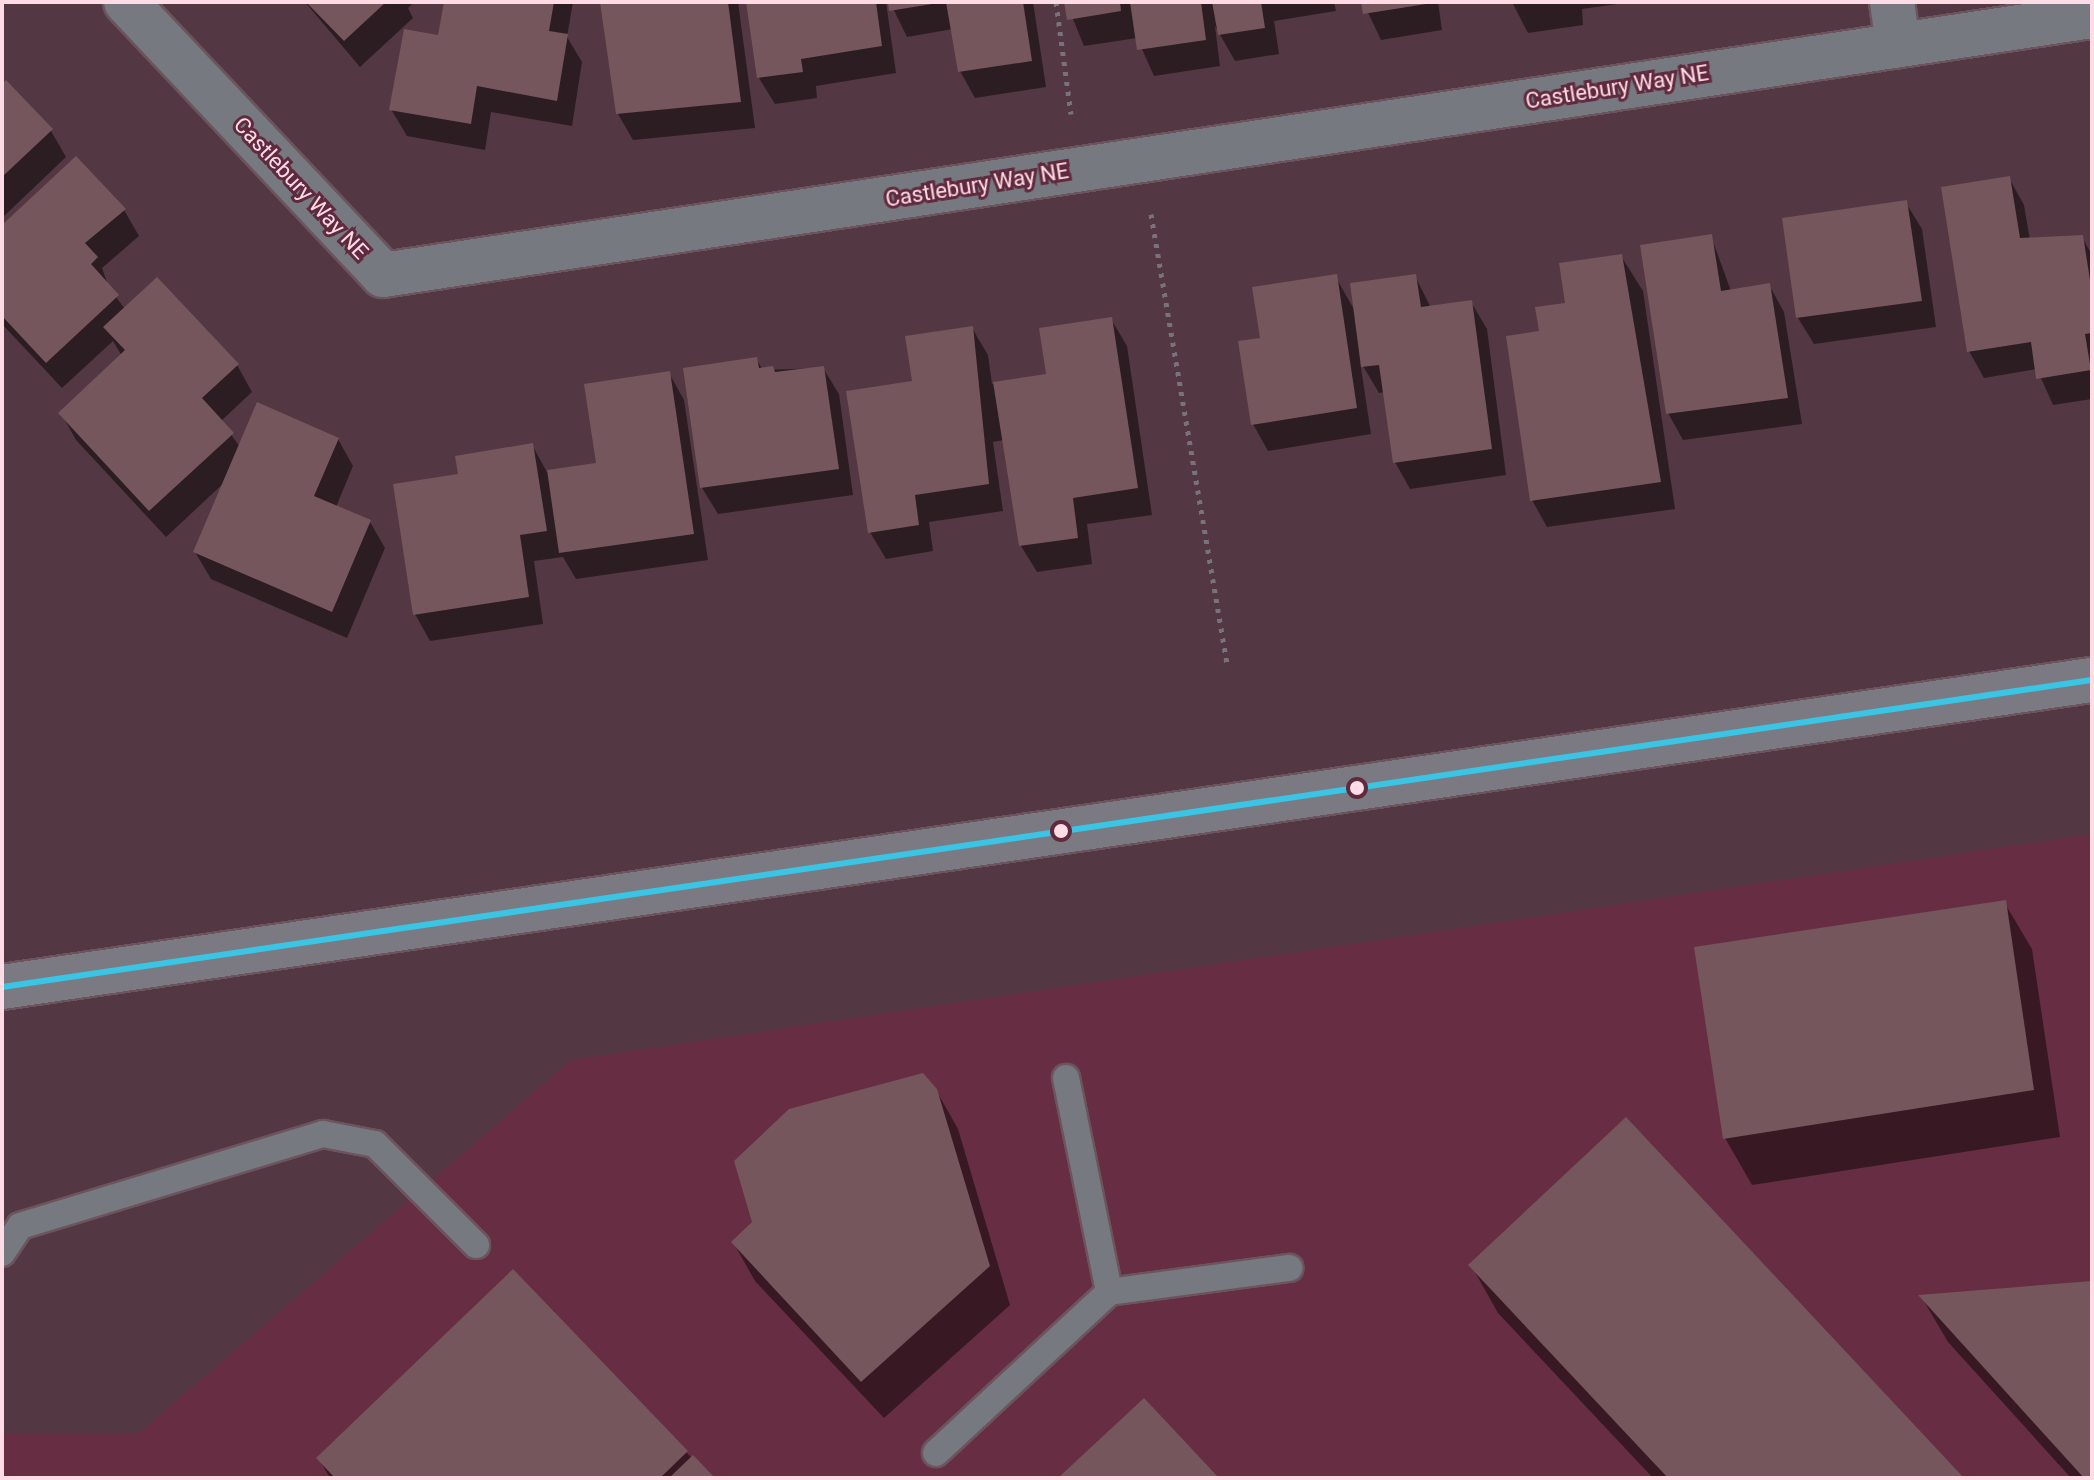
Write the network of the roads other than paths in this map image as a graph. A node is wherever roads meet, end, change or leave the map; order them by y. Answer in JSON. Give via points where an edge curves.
{"nodes":[{"id":1,"x":126,"y":2,"type":"edge"},
{"id":2,"x":1892,"y":2,"type":"edge"},
{"id":3,"x":2092,"y":16,"type":"edge"},
{"id":4,"x":1898,"y":44,"type":"junction"},
{"id":5,"x":2092,"y":680,"type":"edge"},
{"id":6,"x":2,"y":987,"type":"edge"},
{"id":7,"x":1066,"y":1078,"type":"dead end"},
{"id":8,"x":476,"y":1245,"type":"dead end"},
{"id":9,"x":2,"y":1253,"type":"edge"},
{"id":10,"x":1289,"y":1268,"type":"dead end"},
{"id":11,"x":1109,"y":1292,"type":"junction"},
{"id":12,"x":936,"y":1453,"type":"dead end"}],
"edges":[{"from":1,"to":4,"type":"street","name":"Castlebury Way NE","via":[[383,275]]},
{"from":2,"to":4,"type":"street"},
{"from":3,"to":4,"type":"street","name":"Castlebury Way NE"},
{"from":5,"to":6,"type":"street"},
{"from":7,"to":11,"type":"lane"},
{"from":8,"to":9,"type":"lane","via":[[375,1144],[323,1134],[20,1226]]},
{"from":10,"to":11,"type":"lane"},
{"from":11,"to":12,"type":"lane"}]}
